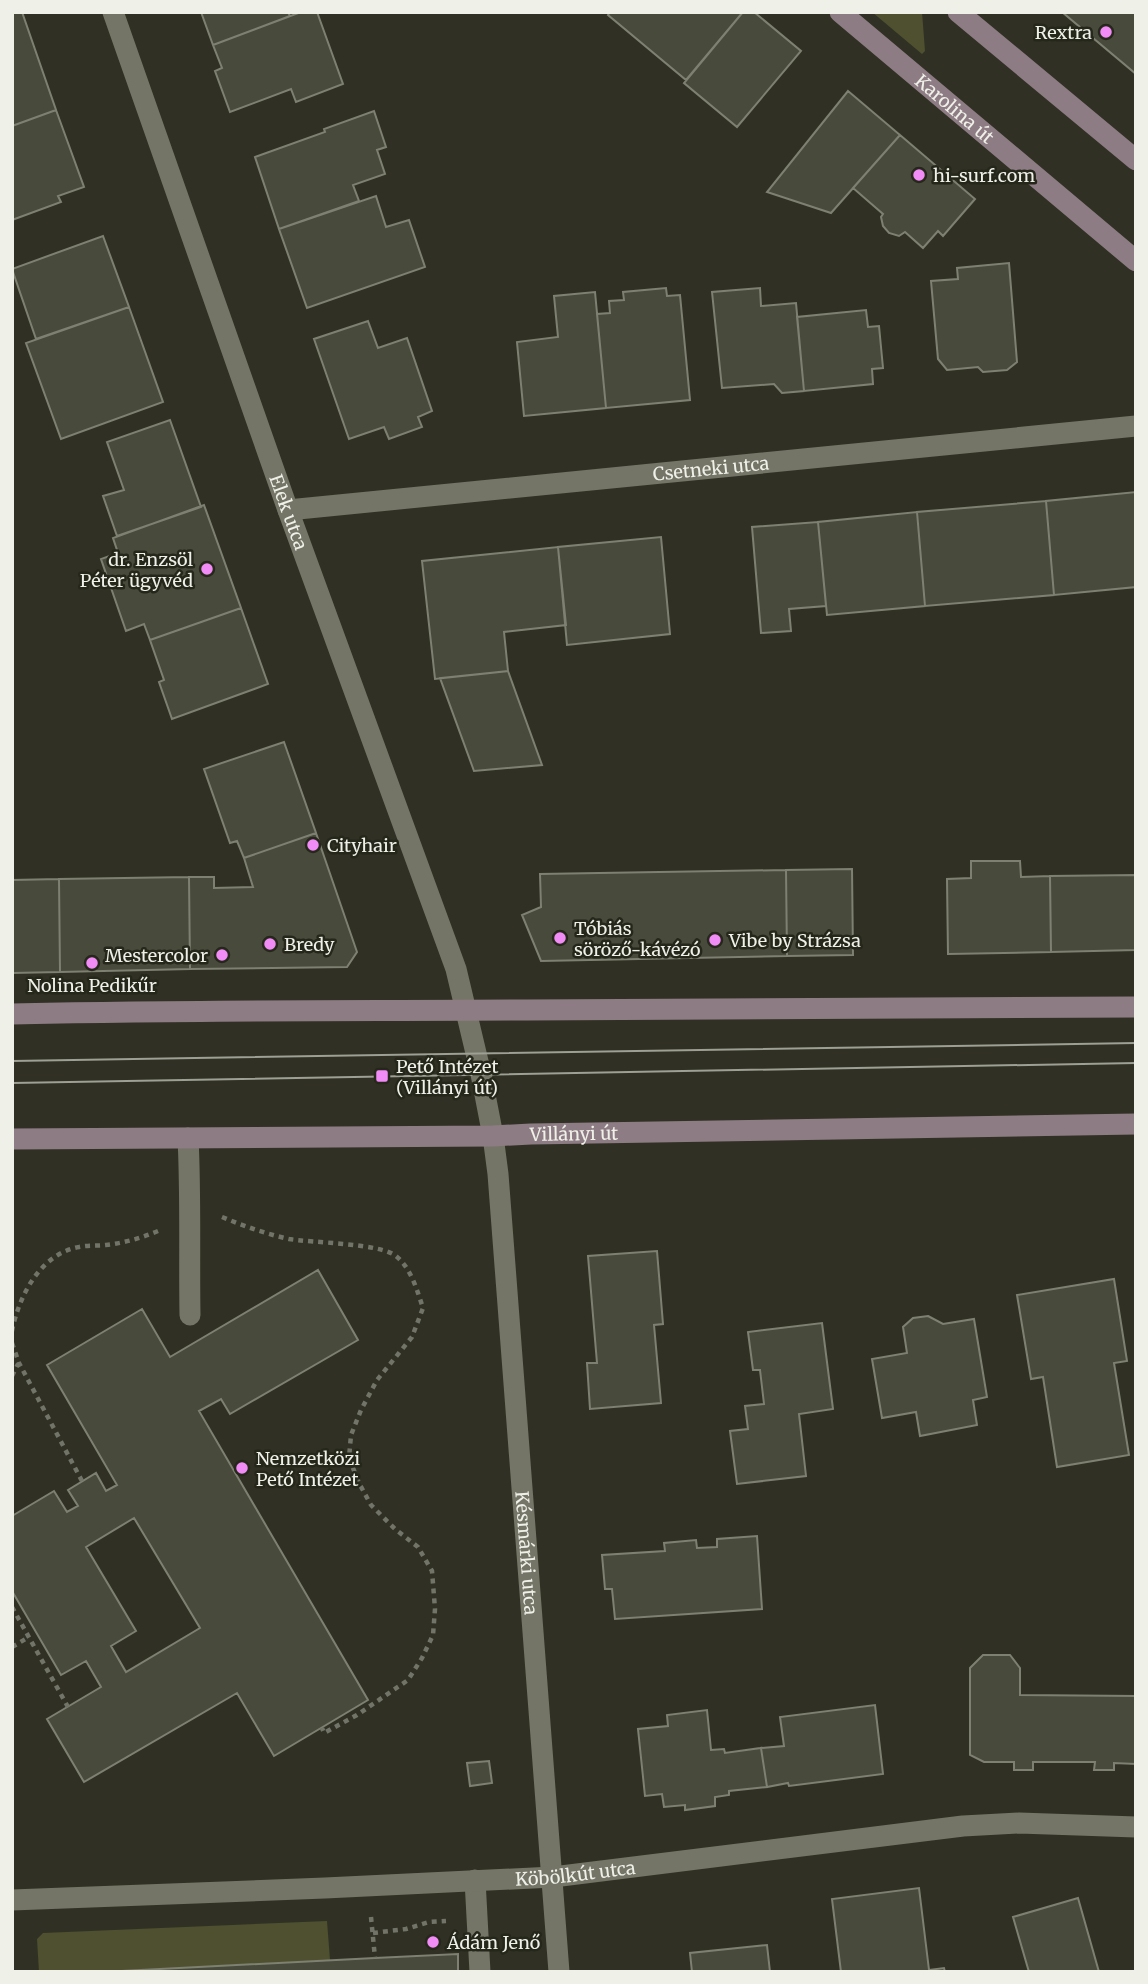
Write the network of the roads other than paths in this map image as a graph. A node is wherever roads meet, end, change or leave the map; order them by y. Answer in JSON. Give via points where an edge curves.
{"nodes":[{"id":1,"x":113,"y":12,"type":"edge"},
{"id":2,"x":840,"y":12,"type":"edge"},
{"id":3,"x":958,"y":12,"type":"edge"},
{"id":4,"x":1136,"y":160,"type":"edge"},
{"id":5,"x":1136,"y":261,"type":"edge"},
{"id":6,"x":1136,"y":426,"type":"edge"},
{"id":7,"x":288,"y":510,"type":"junction"},
{"id":8,"x":1136,"y":1007,"type":"edge"},
{"id":9,"x":466,"y":1010,"type":"junction"},
{"id":10,"x":12,"y":1014,"type":"edge"},
{"id":11,"x":1136,"y":1124,"type":"edge"},
{"id":12,"x":493,"y":1136,"type":"junction"},
{"id":13,"x":188,"y":1138,"type":"junction"},
{"id":14,"x":12,"y":1139,"type":"edge"},
{"id":15,"x":190,"y":1315,"type":"dead end"},
{"id":16,"x":1136,"y":1827,"type":"edge"},
{"id":17,"x":553,"y":1877,"type":"junction"},
{"id":18,"x":475,"y":1880,"type":"junction"},
{"id":19,"x":12,"y":1900,"type":"edge"},
{"id":20,"x":480,"y":1972,"type":"edge"},
{"id":21,"x":559,"y":1972,"type":"edge"}],
"edges":[{"from":1,"to":7,"type":"street","name":"Elek utca"},
{"from":2,"to":5,"type":"street","name":"Karolina út"},
{"from":3,"to":4,"type":"street"},
{"from":6,"to":7,"type":"street","name":"Csetneki utca"},
{"from":7,"to":9,"type":"street","name":"Elek utca","via":[[450,953]]},
{"from":8,"to":9,"type":"street"},
{"from":9,"to":10,"type":"street"},
{"from":9,"to":12,"type":"street","name":"Elek utca"},
{"from":11,"to":12,"type":"street","name":"Villányi út"},
{"from":12,"to":13,"type":"street","name":"Villányi út"},
{"from":12,"to":17,"type":"street","name":"Késmárki utca"},
{"from":13,"to":14,"type":"street","name":"Villányi út"},
{"from":13,"to":15,"type":"street"},
{"from":16,"to":17,"type":"street","name":"Köbölkút utca","via":[[963,1826]]},
{"from":17,"to":18,"type":"street","name":"Köbölkút utca"},
{"from":17,"to":21,"type":"street","name":"Késmárki utca"},
{"from":18,"to":19,"type":"street","name":"Köbölkút utca"},
{"from":18,"to":20,"type":"street"}]}
